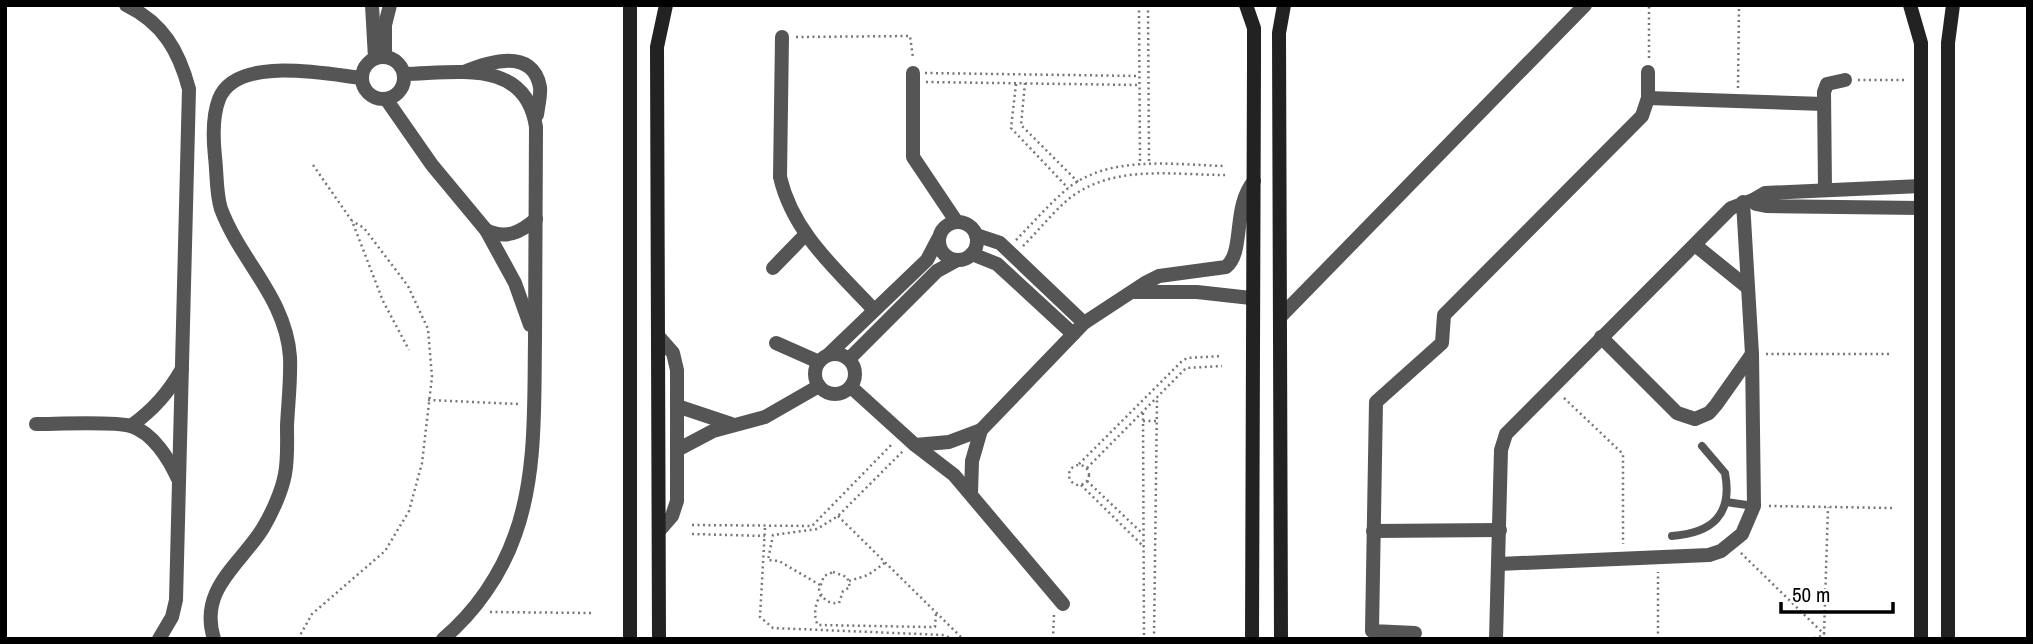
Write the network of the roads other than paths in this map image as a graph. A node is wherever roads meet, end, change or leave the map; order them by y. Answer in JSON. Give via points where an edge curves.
{"nodes":[{"id":1,"x":126,"y":5,"type":"edge"},
{"id":2,"x":372,"y":5,"type":"edge"},
{"id":3,"x":390,"y":5,"type":"edge"},
{"id":4,"x":630,"y":5,"type":"edge"},
{"id":5,"x":666,"y":5,"type":"edge"},
{"id":6,"x":1246,"y":5,"type":"edge"},
{"id":7,"x":1284,"y":5,"type":"edge"},
{"id":8,"x":1586,"y":5,"type":"edge"},
{"id":9,"x":1910,"y":5,"type":"edge"},
{"id":10,"x":1953,"y":5,"type":"edge"},
{"id":11,"x":782,"y":37,"type":"road end"},
{"id":12,"x":1921,"y":43,"type":"junction"},
{"id":13,"x":1948,"y":43,"type":"junction"},
{"id":14,"x":632,"y":47,"type":"junction"},
{"id":15,"x":657,"y":47,"type":"junction"},
{"id":16,"x":380,"y":57,"type":"junction"},
{"id":17,"x":1254,"y":60,"type":"junction"},
{"id":18,"x":1279,"y":60,"type":"junction"},
{"id":19,"x":1648,"y":72,"type":"road end"},
{"id":20,"x":460,"y":73,"type":"junction"},
{"id":21,"x":404,"y":74,"type":"junction"},
{"id":22,"x":913,"y":77,"type":"road end"},
{"id":23,"x":362,"y":78,"type":"junction"},
{"id":24,"x":1845,"y":80,"type":"road end"},
{"id":25,"x":386,"y":99,"type":"junction"},
{"id":26,"x":1648,"y":99,"type":"junction"},
{"id":27,"x":1824,"y":104,"type":"junction"},
{"id":28,"x":536,"y":127,"type":"junction"},
{"id":29,"x":1254,"y":181,"type":"junction"},
{"id":30,"x":1921,"y":186,"type":"junction"},
{"id":31,"x":1825,"y":190,"type":"junction"},
{"id":32,"x":1748,"y":201,"type":"junction"},
{"id":33,"x":1921,"y":208,"type":"junction"},
{"id":34,"x":536,"y":219,"type":"junction"},
{"id":35,"x":956,"y":221,"type":"junction"},
{"id":36,"x":486,"y":230,"type":"junction"},
{"id":37,"x":804,"y":235,"type":"junction"},
{"id":38,"x":976,"y":235,"type":"junction"},
{"id":39,"x":938,"y":239,"type":"junction"},
{"id":40,"x":1695,"y":245,"type":"junction"},
{"id":41,"x":972,"y":254,"type":"junction"},
{"id":42,"x":957,"y":260,"type":"junction"},
{"id":43,"x":773,"y":268,"type":"dead end"},
{"id":44,"x":1748,"y":287,"type":"junction"},
{"id":45,"x":1135,"y":292,"type":"junction"},
{"id":46,"x":1251,"y":298,"type":"junction"},
{"id":47,"x":874,"y":310,"type":"junction"},
{"id":48,"x":1280,"y":317,"type":"junction"},
{"id":49,"x":1079,"y":329,"type":"junction"},
{"id":50,"x":658,"y":336,"type":"junction"},
{"id":51,"x":1601,"y":337,"type":"junction"},
{"id":52,"x":535,"y":340,"type":"junction"},
{"id":53,"x":776,"y":344,"type":"dead end"},
{"id":54,"x":1752,"y":354,"type":"junction"},
{"id":55,"x":824,"y":358,"type":"junction"},
{"id":56,"x":849,"y":359,"type":"junction"},
{"id":57,"x":183,"y":368,"type":"junction"},
{"id":58,"x":819,"y":386,"type":"junction"},
{"id":59,"x":850,"y":387,"type":"junction"},
{"id":60,"x":677,"y":406,"type":"junction"},
{"id":61,"x":36,"y":424,"type":"dead end"},
{"id":62,"x":732,"y":425,"type":"junction"},
{"id":63,"x":131,"y":426,"type":"junction"},
{"id":64,"x":981,"y":430,"type":"junction"},
{"id":65,"x":909,"y":440,"type":"junction"},
{"id":66,"x":1702,"y":446,"type":"dead end"},
{"id":67,"x":677,"y":450,"type":"junction"},
{"id":68,"x":180,"y":483,"type":"junction"},
{"id":69,"x":971,"y":492,"type":"junction"},
{"id":70,"x":1726,"y":502,"type":"junction"},
{"id":71,"x":1754,"y":506,"type":"junction"},
{"id":72,"x":1500,"y":530,"type":"junction"},
{"id":73,"x":659,"y":531,"type":"junction"},
{"id":74,"x":1373,"y":531,"type":"junction"},
{"id":75,"x":1672,"y":536,"type":"dead end"},
{"id":76,"x":1499,"y":564,"type":"junction"},
{"id":77,"x":1063,"y":604,"type":"dead end"},
{"id":78,"x":1415,"y":633,"type":"dead end"},
{"id":79,"x":1497,"y":638,"type":"edge"},
{"id":80,"x":159,"y":639,"type":"edge"},
{"id":81,"x":214,"y":639,"type":"edge"},
{"id":82,"x":443,"y":639,"type":"edge"},
{"id":83,"x":630,"y":639,"type":"edge"},
{"id":84,"x":659,"y":639,"type":"edge"},
{"id":85,"x":1252,"y":639,"type":"edge"},
{"id":86,"x":1281,"y":639,"type":"edge"},
{"id":87,"x":1921,"y":639,"type":"edge"},
{"id":88,"x":1948,"y":639,"type":"edge"}],
"edges":[{"from":1,"to":57,"type":"street","via":[[166,34],[181,60],[189,89]]},
{"from":2,"to":16,"type":"street"},
{"from":3,"to":16,"type":"street"},
{"from":4,"to":14,"type":"street"},
{"from":5,"to":15,"type":"street"},
{"from":6,"to":17,"type":"street","via":[[1254,28]]},
{"from":7,"to":18,"type":"street"},
{"from":8,"to":48,"type":"street"},
{"from":9,"to":12,"type":"street"},
{"from":10,"to":13,"type":"street"},
{"from":11,"to":37,"type":"street","via":[[780,177],[789,208]]},
{"from":12,"to":13,"type":"street"},
{"from":12,"to":30,"type":"street"},
{"from":13,"to":88,"type":"street"},
{"from":14,"to":15,"type":"street"},
{"from":14,"to":83,"type":"street"},
{"from":15,"to":50,"type":"street"},
{"from":16,"to":21,"type":"street","via":[[398,62]]},
{"from":16,"to":23,"type":"street","via":[[366,66]]},
{"from":17,"to":18,"type":"street"},
{"from":17,"to":29,"type":"street"},
{"from":18,"to":48,"type":"street"},
{"from":19,"to":26,"type":"street"},
{"from":20,"to":21,"type":"street"},
{"from":20,"to":28,"type":"street","via":[[497,77],[523,90],[533,107]]},
{"from":20,"to":28,"type":"street","via":[[493,60],[512,59],[530,69],[540,86]]},
{"from":21,"to":25,"type":"street","via":[[401,90]]},
{"from":22,"to":35,"type":"street","via":[[913,157]]},
{"from":23,"to":25,"type":"street","via":[[369,94]]},
{"from":23,"to":81,"type":"street","via":[[314,72],[252,73],[232,82],[219,97],[214,134],[220,207],[237,244],[276,303],[290,357],[285,474],[263,529],[219,587],[210,613]]},
{"from":24,"to":27,"type":"street","via":[[1827,84]]},
{"from":25,"to":36,"type":"street"},
{"from":26,"to":27,"type":"street"},
{"from":26,"to":74,"type":"street","via":[[1642,116],[1444,315],[1443,343],[1376,402]]},
{"from":27,"to":31,"type":"street"},
{"from":28,"to":34,"type":"street"},
{"from":29,"to":45,"type":"street","via":[[1240,206],[1231,263],[1159,275]]},
{"from":29,"to":46,"type":"street"},
{"from":30,"to":31,"type":"street"},
{"from":30,"to":33,"type":"street"},
{"from":31,"to":32,"type":"street","via":[[1765,193]]},
{"from":32,"to":33,"type":"street","via":[[1766,206]]},
{"from":32,"to":40,"type":"street","via":[[1731,208]]},
{"from":32,"to":44,"type":"street"},
{"from":33,"to":87,"type":"street"},
{"from":34,"to":36,"type":"street","via":[[511,234]]},
{"from":34,"to":52,"type":"street"},
{"from":35,"to":38,"type":"street","via":[[968,224]]},
{"from":35,"to":39,"type":"street","via":[[944,227]]},
{"from":36,"to":52,"type":"street","via":[[515,283]]},
{"from":37,"to":43,"type":"street"},
{"from":37,"to":47,"type":"street"},
{"from":38,"to":41,"type":"street"},
{"from":38,"to":49,"type":"street","via":[[1000,243]]},
{"from":39,"to":42,"type":"street","via":[[941,251]]},
{"from":39,"to":47,"type":"street","via":[[927,260]]},
{"from":40,"to":44,"type":"street"},
{"from":40,"to":51,"type":"street"},
{"from":41,"to":42,"type":"street"},
{"from":41,"to":49,"type":"street","via":[[997,264]]},
{"from":42,"to":56,"type":"street","via":[[937,271]]},
{"from":44,"to":54,"type":"street"},
{"from":45,"to":46,"type":"street"},
{"from":45,"to":49,"type":"street"},
{"from":46,"to":85,"type":"street"},
{"from":47,"to":55,"type":"street"},
{"from":48,"to":86,"type":"street"},
{"from":49,"to":64,"type":"street"},
{"from":50,"to":60,"type":"street","via":[[676,358]]},
{"from":50,"to":73,"type":"street"},
{"from":51,"to":54,"type":"street","via":[[1677,413],[1695,419],[1709,413]]},
{"from":51,"to":72,"type":"street","via":[[1510,427],[1503,442]]},
{"from":52,"to":82,"type":"street","via":[[535,405],[526,499],[516,535],[472,611]]},
{"from":53,"to":55,"type":"street"},
{"from":54,"to":71,"type":"street"},
{"from":55,"to":56,"type":"street"},
{"from":55,"to":58,"type":"street","via":[[815,374]]},
{"from":56,"to":59,"type":"street","via":[[855,372]]},
{"from":57,"to":63,"type":"street","via":[[170,391]]},
{"from":57,"to":68,"type":"street"},
{"from":58,"to":59,"type":"street","via":[[838,394]]},
{"from":58,"to":62,"type":"street","via":[[765,418]]},
{"from":59,"to":65,"type":"street"},
{"from":60,"to":62,"type":"street"},
{"from":60,"to":67,"type":"street"},
{"from":61,"to":63,"type":"street"},
{"from":62,"to":67,"type":"street"},
{"from":63,"to":68,"type":"street","via":[[152,440]]},
{"from":64,"to":65,"type":"street","via":[[949,442]]},
{"from":64,"to":69,"type":"street","via":[[972,461]]},
{"from":65,"to":69,"type":"street"},
{"from":66,"to":70,"type":"lane","via":[[1725,473]]},
{"from":67,"to":73,"type":"street","via":[[677,501]]},
{"from":68,"to":80,"type":"street","via":[[176,600]]},
{"from":69,"to":77,"type":"street"},
{"from":70,"to":71,"type":"lane"},
{"from":70,"to":75,"type":"lane","via":[[1709,527],[1696,534]]},
{"from":71,"to":76,"type":"street","via":[[1742,534],[1709,555]]},
{"from":72,"to":74,"type":"street"},
{"from":72,"to":76,"type":"street"},
{"from":73,"to":84,"type":"street"},
{"from":74,"to":78,"type":"street","via":[[1372,631]]},
{"from":76,"to":79,"type":"street"}]}
